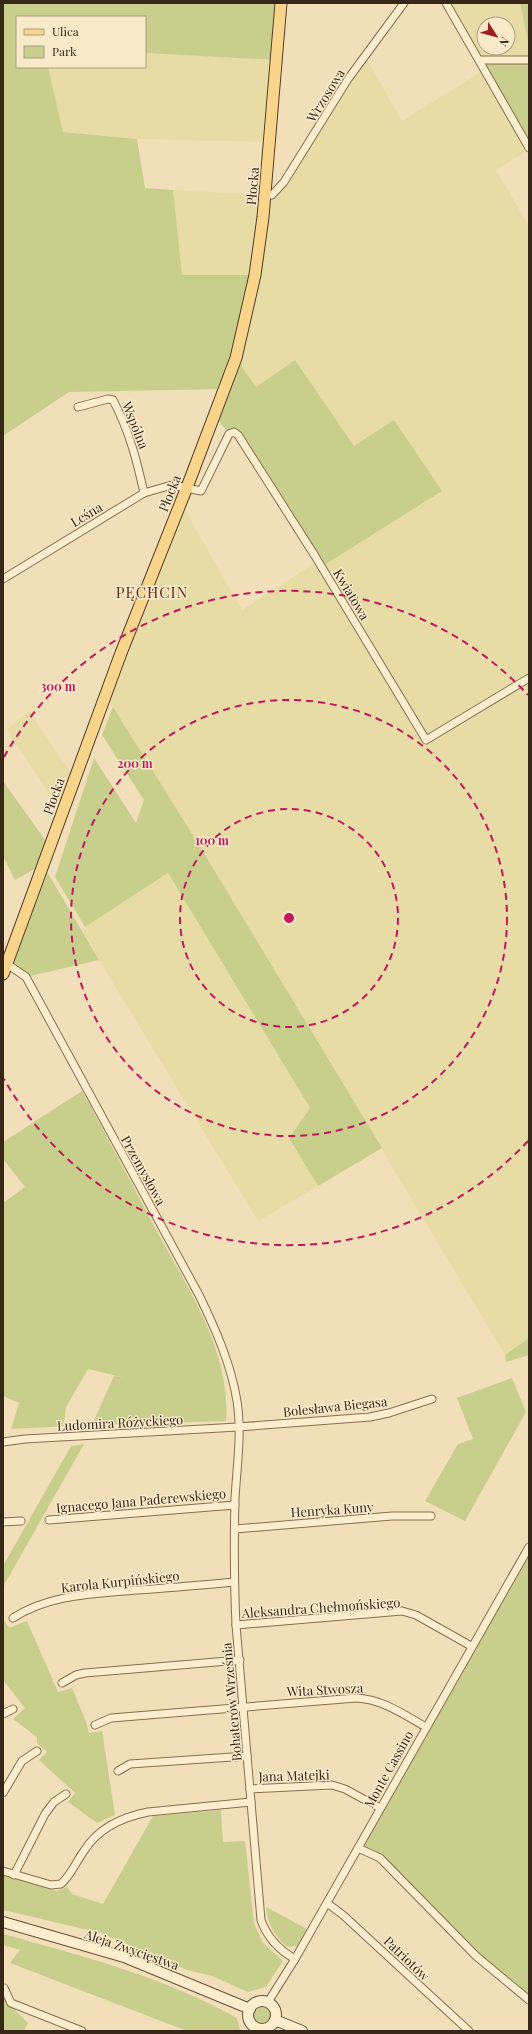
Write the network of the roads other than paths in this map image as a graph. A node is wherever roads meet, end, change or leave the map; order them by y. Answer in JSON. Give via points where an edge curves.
{"nodes":[{"id":1,"x":281,"y":3,"type":"edge"},
{"id":2,"x":404,"y":3,"type":"edge"},
{"id":3,"x":446,"y":3,"type":"edge"},
{"id":4,"x":479,"y":60,"type":"junction"},
{"id":5,"x":529,"y":60,"type":"edge"},
{"id":6,"x":529,"y":148,"type":"edge"},
{"id":7,"x":265,"y":195,"type":"junction"},
{"id":8,"x":78,"y":407,"type":"dead end"},
{"id":9,"x":186,"y":489,"type":"junction"},
{"id":10,"x":144,"y":493,"type":"junction"},
{"id":11,"x":3,"y":579,"type":"edge"},
{"id":12,"x":529,"y":678,"type":"edge"},
{"id":13,"x":5,"y":969,"type":"edge"},
{"id":14,"x":432,"y":1399,"type":"dead end"},
{"id":15,"x":238,"y":1428,"type":"junction"},
{"id":16,"x":3,"y":1442,"type":"edge"},
{"id":17,"x":235,"y":1505,"type":"junction"},
{"id":18,"x":431,"y":1516,"type":"dead end"},
{"id":19,"x":49,"y":1520,"type":"dead end"},
{"id":20,"x":3,"y":1522,"type":"edge"},
{"id":21,"x":21,"y":1522,"type":"dead end"},
{"id":22,"x":235,"y":1529,"type":"junction"},
{"id":23,"x":529,"y":1547,"type":"edge"},
{"id":24,"x":234,"y":1582,"type":"junction"},
{"id":25,"x":13,"y":1618,"type":"dead end"},
{"id":26,"x":236,"y":1625,"type":"junction"},
{"id":27,"x":472,"y":1646,"type":"junction"},
{"id":28,"x":240,"y":1660,"type":"junction"},
{"id":29,"x":62,"y":1682,"type":"dead end"},
{"id":30,"x":243,"y":1707,"type":"junction"},
{"id":31,"x":12,"y":1709,"type":"dead end"},
{"id":32,"x":3,"y":1714,"type":"edge"},
{"id":33,"x":95,"y":1725,"type":"dead end"},
{"id":34,"x":426,"y":1727,"type":"junction"},
{"id":35,"x":37,"y":1751,"type":"dead end"},
{"id":36,"x":247,"y":1756,"type":"junction"},
{"id":37,"x":118,"y":1771,"type":"dead end"},
{"id":38,"x":250,"y":1789,"type":"junction"},
{"id":39,"x":3,"y":1793,"type":"edge"},
{"id":40,"x":66,"y":1794,"type":"dead end"},
{"id":41,"x":251,"y":1802,"type":"junction"},
{"id":42,"x":380,"y":1808,"type":"junction"},
{"id":43,"x":358,"y":1848,"type":"junction"},
{"id":44,"x":3,"y":1871,"type":"edge"},
{"id":45,"x":14,"y":1875,"type":"junction"},
{"id":46,"x":327,"y":1904,"type":"junction"},
{"id":47,"x":3,"y":1922,"type":"edge"},
{"id":48,"x":295,"y":1959,"type":"junction"},
{"id":49,"x":4,"y":1988,"type":"edge"},
{"id":50,"x":529,"y":2000,"type":"edge"},
{"id":51,"x":268,"y":2002,"type":"junction"},
{"id":52,"x":250,"y":2009,"type":"junction"},
{"id":53,"x":275,"y":2020,"type":"junction"},
{"id":54,"x":254,"y":2029,"type":"edge"},
{"id":55,"x":82,"y":2031,"type":"edge"},
{"id":56,"x":302,"y":2031,"type":"edge"},
{"id":57,"x":469,"y":2031,"type":"edge"}],
"edges":[{"from":1,"to":7,"type":"main road","name":"Płocka"},
{"from":2,"to":7,"type":"street","name":"Wrzosowa","via":[[348,79],[284,182],[272,195]]},
{"from":3,"to":4,"type":"street"},
{"from":4,"to":5,"type":"street"},
{"from":4,"to":6,"type":"street"},
{"from":7,"to":9,"type":"main road","name":"Płocka","via":[[255,275],[236,358]]},
{"from":8,"to":10,"type":"street","name":"Wspólna","via":[[108,399],[114,400],[135,453]]},
{"from":9,"to":10,"type":"street","name":"Leśna","via":[[172,485]]},
{"from":9,"to":12,"type":"street","name":"Kwiatowa","via":[[201,491],[229,434],[234,432],[238,435],[315,556],[426,740]]},
{"from":9,"to":13,"type":"main road","name":"Płocka","via":[[121,653]]},
{"from":10,"to":11,"type":"street","name":"Leśna"},
{"from":13,"to":15,"type":"street","name":"Przemysłowa","via":[[26,977],[199,1295],[214,1325],[228,1368],[237,1402]]},
{"from":14,"to":15,"type":"street","name":"Bolesława Biegasa","via":[[389,1414],[370,1417]]},
{"from":15,"to":16,"type":"street","name":"Ludomira Różyckiego"},
{"from":15,"to":17,"type":"street","name":"Bohaterów Września"},
{"from":17,"to":19,"type":"street","name":"Ignacego Jana Paderewskiego"},
{"from":17,"to":22,"type":"street","name":"Bohaterów Września"},
{"from":18,"to":22,"type":"street","name":"Henryka Kuny","via":[[392,1516]]},
{"from":20,"to":21,"type":"street"},
{"from":22,"to":24,"type":"street","name":"Bohaterów Września"},
{"from":23,"to":27,"type":"street","name":"Monte Cassino"},
{"from":24,"to":25,"type":"street","name":"Karola Kurpińskiego","via":[[79,1595],[52,1600],[27,1609]]},
{"from":24,"to":26,"type":"street","name":"Bohaterów Września"},
{"from":26,"to":27,"type":"street","name":"Aleksandra Chełmońskiego","via":[[402,1611],[416,1615]]},
{"from":26,"to":28,"type":"street","name":"Bohaterów Września"},
{"from":27,"to":34,"type":"street","name":"Monte Cassino"},
{"from":28,"to":29,"type":"street","via":[[85,1673]]},
{"from":28,"to":30,"type":"street","name":"Bohaterów Września"},
{"from":30,"to":33,"type":"street","name":"Wita Stwosza","via":[[110,1718]]},
{"from":30,"to":34,"type":"street","name":"Wita Stwosza","via":[[370,1698]]},
{"from":30,"to":36,"type":"street","name":"Bohaterów Września"},
{"from":31,"to":32,"type":"street"},
{"from":34,"to":42,"type":"street","name":"Monte Cassino"},
{"from":35,"to":39,"type":"street","via":[[22,1761]]},
{"from":36,"to":37,"type":"street","via":[[130,1764]]},
{"from":36,"to":38,"type":"street","name":"Bohaterów Września"},
{"from":38,"to":41,"type":"street","name":"Bohaterów Września"},
{"from":38,"to":42,"type":"street","name":"Jana Matejki","via":[[332,1785],[345,1789]]},
{"from":40,"to":45,"type":"street","via":[[54,1802],[45,1814]]},
{"from":41,"to":45,"type":"street","via":[[148,1812],[117,1821],[94,1838],[61,1884],[51,1885]]},
{"from":41,"to":48,"type":"street","name":"Bohaterów Września","via":[[261,1920],[266,1933],[281,1950]]},
{"from":42,"to":43,"type":"street","name":"Monte Cassino"},
{"from":43,"to":46,"type":"street","name":"Monte Cassino"},
{"from":43,"to":50,"type":"street","via":[[380,1858],[476,1956]]},
{"from":44,"to":45,"type":"street"},
{"from":46,"to":48,"type":"street","name":"Monte Cassino"},
{"from":46,"to":57,"type":"street","name":"Patriotów","via":[[354,1925]]},
{"from":47,"to":52,"type":"main road","name":"Aleja Zwycięstwa","via":[[124,1957]]},
{"from":48,"to":51,"type":"street","name":"Monte Cassino"},
{"from":49,"to":55,"type":"street","via":[[11,2003]]},
{"from":51,"to":52,"type":"main road","via":[[256,2003]]},
{"from":51,"to":53,"type":"main road","via":[[275,2010]]},
{"from":52,"to":54,"type":"main road","via":[[249,2017]]},
{"from":53,"to":54,"type":"main road","via":[[268,2028]]},
{"from":53,"to":56,"type":"main road"}]}
